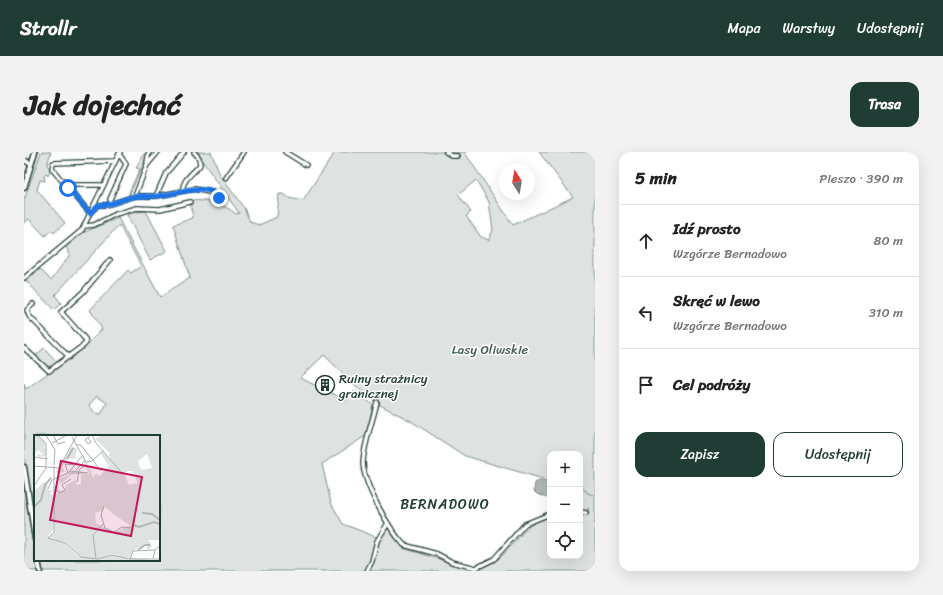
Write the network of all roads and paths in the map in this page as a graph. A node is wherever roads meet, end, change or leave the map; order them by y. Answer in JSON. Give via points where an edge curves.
{"nodes":[{"id":1,"x":26,"y":152,"type":"edge"},
{"id":2,"x":35,"y":152,"type":"edge"},
{"id":3,"x":150,"y":152,"type":"edge"},
{"id":4,"x":158,"y":152,"type":"edge"},
{"id":5,"x":184,"y":152,"type":"edge"},
{"id":6,"x":194,"y":152,"type":"edge"},
{"id":7,"x":244,"y":152,"type":"edge"},
{"id":8,"x":285,"y":152,"type":"edge"},
{"id":9,"x":446,"y":152,"type":"edge"},
{"id":10,"x":119,"y":153,"type":"edge"},
{"id":11,"x":24,"y":155,"type":"edge"},
{"id":12,"x":458,"y":156,"type":"dead end"},
{"id":13,"x":24,"y":160,"type":"edge"},
{"id":14,"x":114,"y":161,"type":"junction"},
{"id":15,"x":148,"y":163,"type":"junction"},
{"id":16,"x":31,"y":164,"type":"junction"},
{"id":17,"x":306,"y":165,"type":"dead end"},
{"id":18,"x":226,"y":178,"type":"dead end"},
{"id":19,"x":103,"y":185,"type":"junction"},
{"id":20,"x":24,"y":188,"type":"edge"},
{"id":21,"x":68,"y":188,"type":"junction"},
{"id":22,"x":183,"y":191,"type":"junction"},
{"id":23,"x":135,"y":196,"type":"junction"},
{"id":24,"x":156,"y":196,"type":"junction"},
{"id":25,"x":219,"y":200,"type":"dead end"},
{"id":26,"x":190,"y":202,"type":"dead end"},
{"id":27,"x":110,"y":204,"type":"junction"},
{"id":28,"x":90,"y":213,"type":"junction"},
{"id":29,"x":85,"y":226,"type":"junction"},
{"id":30,"x":110,"y":260,"type":"dead end"},
{"id":31,"x":24,"y":278,"type":"edge"},
{"id":32,"x":33,"y":304,"type":"dead end"},
{"id":33,"x":24,"y":348,"type":"edge"},
{"id":34,"x":69,"y":357,"type":"junction"},
{"id":35,"x":377,"y":402,"type":"dead end"},
{"id":36,"x":24,"y":467,"type":"edge"},
{"id":37,"x":583,"y":512,"type":"edge"},
{"id":38,"x":586,"y":513,"type":"dead end"},
{"id":39,"x":547,"y":515,"type":"edge"},
{"id":40,"x":388,"y":523,"type":"junction"},
{"id":41,"x":34,"y":532,"type":"edge"},
{"id":42,"x":38,"y":561,"type":"edge"},
{"id":43,"x":40,"y":571,"type":"edge"},
{"id":44,"x":367,"y":571,"type":"edge"}],
"edges":[{"from":1,"to":11,"type":"main road"},
{"from":2,"to":16,"type":"main road"},
{"from":3,"to":15,"type":"street"},
{"from":4,"to":15,"type":"street"},
{"from":5,"to":24,"type":"street","via":[[166,173]]},
{"from":6,"to":22,"type":"street","via":[[200,166],[184,182]]},
{"from":7,"to":18,"type":"street"},
{"from":8,"to":17,"type":"street"},
{"from":9,"to":12,"type":"street"},
{"from":10,"to":14,"type":"street"},
{"from":10,"to":27,"type":"street","via":[[126,164]]},
{"from":13,"to":16,"type":"main road"},
{"from":14,"to":19,"type":"street"},
{"from":14,"to":21,"type":"street","via":[[52,162],[52,169]]},
{"from":15,"to":23,"type":"street"},
{"from":16,"to":20,"type":"main road"},
{"from":19,"to":21,"type":"street","via":[[71,185]]},
{"from":19,"to":28,"type":"street"},
{"from":21,"to":28,"type":"street"},
{"from":22,"to":24,"type":"street"},
{"from":22,"to":25,"type":"street","via":[[198,189],[214,193]]},
{"from":23,"to":24,"type":"street"},
{"from":23,"to":27,"type":"street"},
{"from":26,"to":29,"type":"street","via":[[160,209],[137,208],[116,214],[94,226]]},
{"from":27,"to":28,"type":"street","via":[[98,205]]},
{"from":28,"to":29,"type":"street"},
{"from":29,"to":31,"type":"street"},
{"from":30,"to":34,"type":"street","via":[[83,292],[61,312],[86,341],[84,346]]},
{"from":32,"to":34,"type":"street","via":[[27,310],[29,316]]},
{"from":33,"to":34,"type":"street","via":[[49,371]]},
{"from":35,"to":40,"type":"street","via":[[364,466],[375,500]]},
{"from":36,"to":41,"type":"main road"},
{"from":37,"to":38,"type":"street"},
{"from":39,"to":40,"type":"street","via":[[525,524],[494,559],[476,568],[452,562],[437,554],[407,548]]},
{"from":40,"to":44,"type":"street","via":[[378,538]]},
{"from":42,"to":43,"type":"main road"}]}
